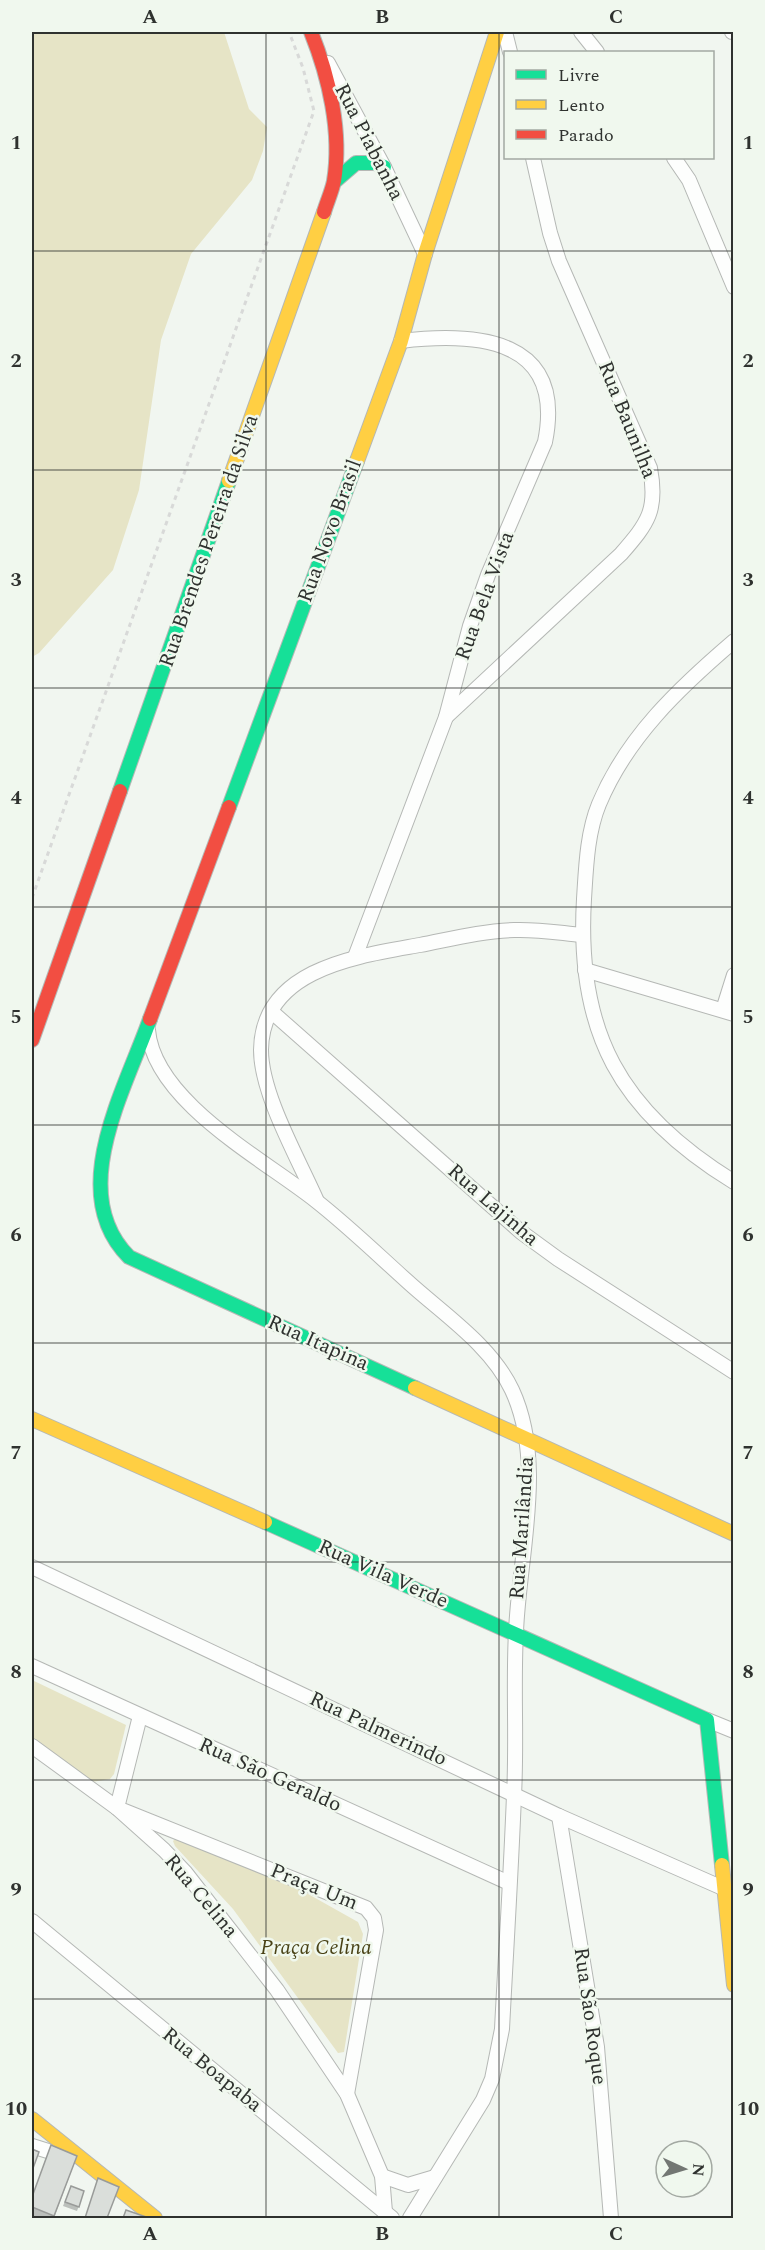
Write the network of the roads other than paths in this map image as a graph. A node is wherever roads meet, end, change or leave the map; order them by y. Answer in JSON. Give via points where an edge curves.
{"nodes":[{"id":1,"x":497,"y":32,"type":"edge"},
{"id":2,"x":505,"y":32,"type":"edge"},
{"id":3,"x":580,"y":32,"type":"edge"},
{"id":4,"x":312,"y":34,"type":"edge"},
{"id":5,"x":510,"y":51,"type":"edge"},
{"id":6,"x":596,"y":51,"type":"edge"},
{"id":7,"x":533,"y":159,"type":"edge"},
{"id":8,"x":675,"y":159,"type":"edge"},
{"id":9,"x":384,"y":167,"type":"junction"},
{"id":10,"x":334,"y":182,"type":"junction"},
{"id":11,"x":424,"y":254,"type":"junction"},
{"id":12,"x":734,"y":286,"type":"edge"},
{"id":13,"x":401,"y":341,"type":"junction"},
{"id":14,"x":734,"y":641,"type":"edge"},
{"id":15,"x":446,"y":717,"type":"junction"},
{"id":16,"x":582,"y":935,"type":"junction"},
{"id":17,"x":355,"y":957,"type":"junction"},
{"id":18,"x":585,"y":970,"type":"junction"},
{"id":19,"x":734,"y":975,"type":"edge"},
{"id":20,"x":272,"y":1012,"type":"junction"},
{"id":21,"x":728,"y":1012,"type":"edge"},
{"id":22,"x":147,"y":1025,"type":"junction"},
{"id":23,"x":32,"y":1040,"type":"edge"},
{"id":24,"x":734,"y":1182,"type":"edge"},
{"id":25,"x":318,"y":1202,"type":"junction"},
{"id":26,"x":734,"y":1372,"type":"edge"},
{"id":27,"x":32,"y":1419,"type":"edge"},
{"id":28,"x":528,"y":1438,"type":"junction"},
{"id":29,"x":734,"y":1534,"type":"edge"},
{"id":30,"x":32,"y":1568,"type":"edge"},
{"id":31,"x":516,"y":1632,"type":"junction"},
{"id":32,"x":32,"y":1666,"type":"edge"},
{"id":33,"x":140,"y":1716,"type":"junction"},
{"id":34,"x":707,"y":1720,"type":"junction"},
{"id":35,"x":734,"y":1731,"type":"edge"},
{"id":36,"x":32,"y":1746,"type":"edge"},
{"id":37,"x":514,"y":1793,"type":"junction"},
{"id":38,"x":117,"y":1809,"type":"junction"},
{"id":39,"x":559,"y":1815,"type":"junction"},
{"id":40,"x":509,"y":1883,"type":"junction"},
{"id":41,"x":725,"y":1889,"type":"junction"},
{"id":42,"x":32,"y":1921,"type":"edge"},
{"id":43,"x":734,"y":1984,"type":"edge"},
{"id":44,"x":347,"y":2094,"type":"junction"},
{"id":45,"x":32,"y":2119,"type":"edge"},
{"id":46,"x":32,"y":2146,"type":"edge"},
{"id":47,"x":84,"y":2163,"type":"junction"},
{"id":48,"x":382,"y":2176,"type":"junction"},
{"id":49,"x":435,"y":2177,"type":"junction"},
{"id":50,"x":389,"y":2215,"type":"edge"},
{"id":51,"x":155,"y":2218,"type":"edge"},
{"id":52,"x":410,"y":2218,"type":"edge"},
{"id":53,"x":611,"y":2218,"type":"edge"}],
"edges":[{"from":1,"to":11,"type":"street","name":"Rua Novo Brasil"},
{"from":2,"to":5,"type":"street"},
{"from":3,"to":6,"type":"street"},
{"from":4,"to":9,"type":"street","name":"Rua Piabanha"},
{"from":4,"to":10,"type":"street","name":"Rua Brendes Pereira da Silva","via":[[325,63],[334,108]]},
{"from":7,"to":15,"type":"street","name":"Rua Baunilha","via":[[549,234],[559,261],[650,468],[652,512],[621,554]]},
{"from":8,"to":12,"type":"street","via":[[689,180]]},
{"from":9,"to":10,"type":"street","via":[[356,163]]},
{"from":9,"to":11,"type":"street","name":"Rua Piabanha"},
{"from":10,"to":23,"type":"street","name":"Rua Brendes Pereira da Silva"},
{"from":11,"to":13,"type":"street","name":"Rua Novo Brasil"},
{"from":13,"to":15,"type":"street","name":"Rua Bela Vista","via":[[468,338],[494,342],[533,366],[548,404],[545,442],[488,575]]},
{"from":13,"to":22,"type":"street","name":"Rua Novo Brasil"},
{"from":14,"to":16,"type":"street","via":[[667,701],[632,745],[609,783],[591,832]]},
{"from":15,"to":17,"type":"street","name":"Rua Bela Vista"},
{"from":16,"to":17,"type":"street","via":[[490,931]]},
{"from":16,"to":18,"type":"street"},
{"from":17,"to":20,"type":"street","via":[[297,982]]},
{"from":18,"to":21,"type":"street"},
{"from":18,"to":24,"type":"street","via":[[597,1031],[611,1064],[630,1093],[691,1152]]},
{"from":19,"to":21,"type":"street"},
{"from":20,"to":25,"type":"street","via":[[264,1030],[263,1071],[269,1094]]},
{"from":20,"to":26,"type":"street","name":"Rua Lajinha","via":[[521,1232]]},
{"from":22,"to":25,"type":"street","name":"Rua Marilândia","via":[[155,1058],[193,1106]]},
{"from":22,"to":28,"type":"street","name":"Rua Itapina","via":[[100,1163],[100,1207],[116,1247],[129,1257]]},
{"from":25,"to":28,"type":"street","name":"Rua Marilândia","via":[[491,1356],[512,1391]]},
{"from":27,"to":31,"type":"street","name":"Rua Vila Verde"},
{"from":28,"to":29,"type":"street","name":"Rua Itapina"},
{"from":28,"to":31,"type":"street","name":"Rua Marilândia"},
{"from":30,"to":37,"type":"street","name":"Rua Palmerindo"},
{"from":31,"to":34,"type":"street","name":"Rua Vila Verde"},
{"from":31,"to":37,"type":"street","name":"Rua Marilândia"},
{"from":32,"to":33,"type":"street","name":"Rua São Geraldo"},
{"from":33,"to":38,"type":"street"},
{"from":33,"to":40,"type":"street","name":"Rua São Geraldo"},
{"from":34,"to":35,"type":"street","name":"Rua Vila Verde"},
{"from":34,"to":41,"type":"street"},
{"from":36,"to":38,"type":"street","name":"Rua Celina"},
{"from":37,"to":39,"type":"street","name":"Rua Palmerindo"},
{"from":37,"to":40,"type":"street","name":"Rua Marilândia"},
{"from":38,"to":44,"type":"street","name":"Rua Celina","via":[[185,1872],[277,1990]]},
{"from":38,"to":44,"type":"street","name":"Praça Um","via":[[366,1908],[374,1918],[376,1930]]},
{"from":39,"to":41,"type":"street","name":"Rua Palmerindo"},
{"from":39,"to":53,"type":"street","name":"Rua São Roque","via":[[597,2047]]},
{"from":40,"to":49,"type":"street","name":"Rua Marilândia","via":[[499,2054],[483,2100]]},
{"from":41,"to":43,"type":"street"},
{"from":42,"to":50,"type":"street","name":"Rua Boapaba"},
{"from":44,"to":48,"type":"street","name":"Rua Celina"},
{"from":45,"to":47,"type":"street"},
{"from":46,"to":47,"type":"street"},
{"from":47,"to":51,"type":"street"},
{"from":48,"to":49,"type":"street","via":[[408,2185]]},
{"from":48,"to":50,"type":"street","name":"Rua Celina"},
{"from":49,"to":52,"type":"street","name":"Rua Marilândia"}]}
